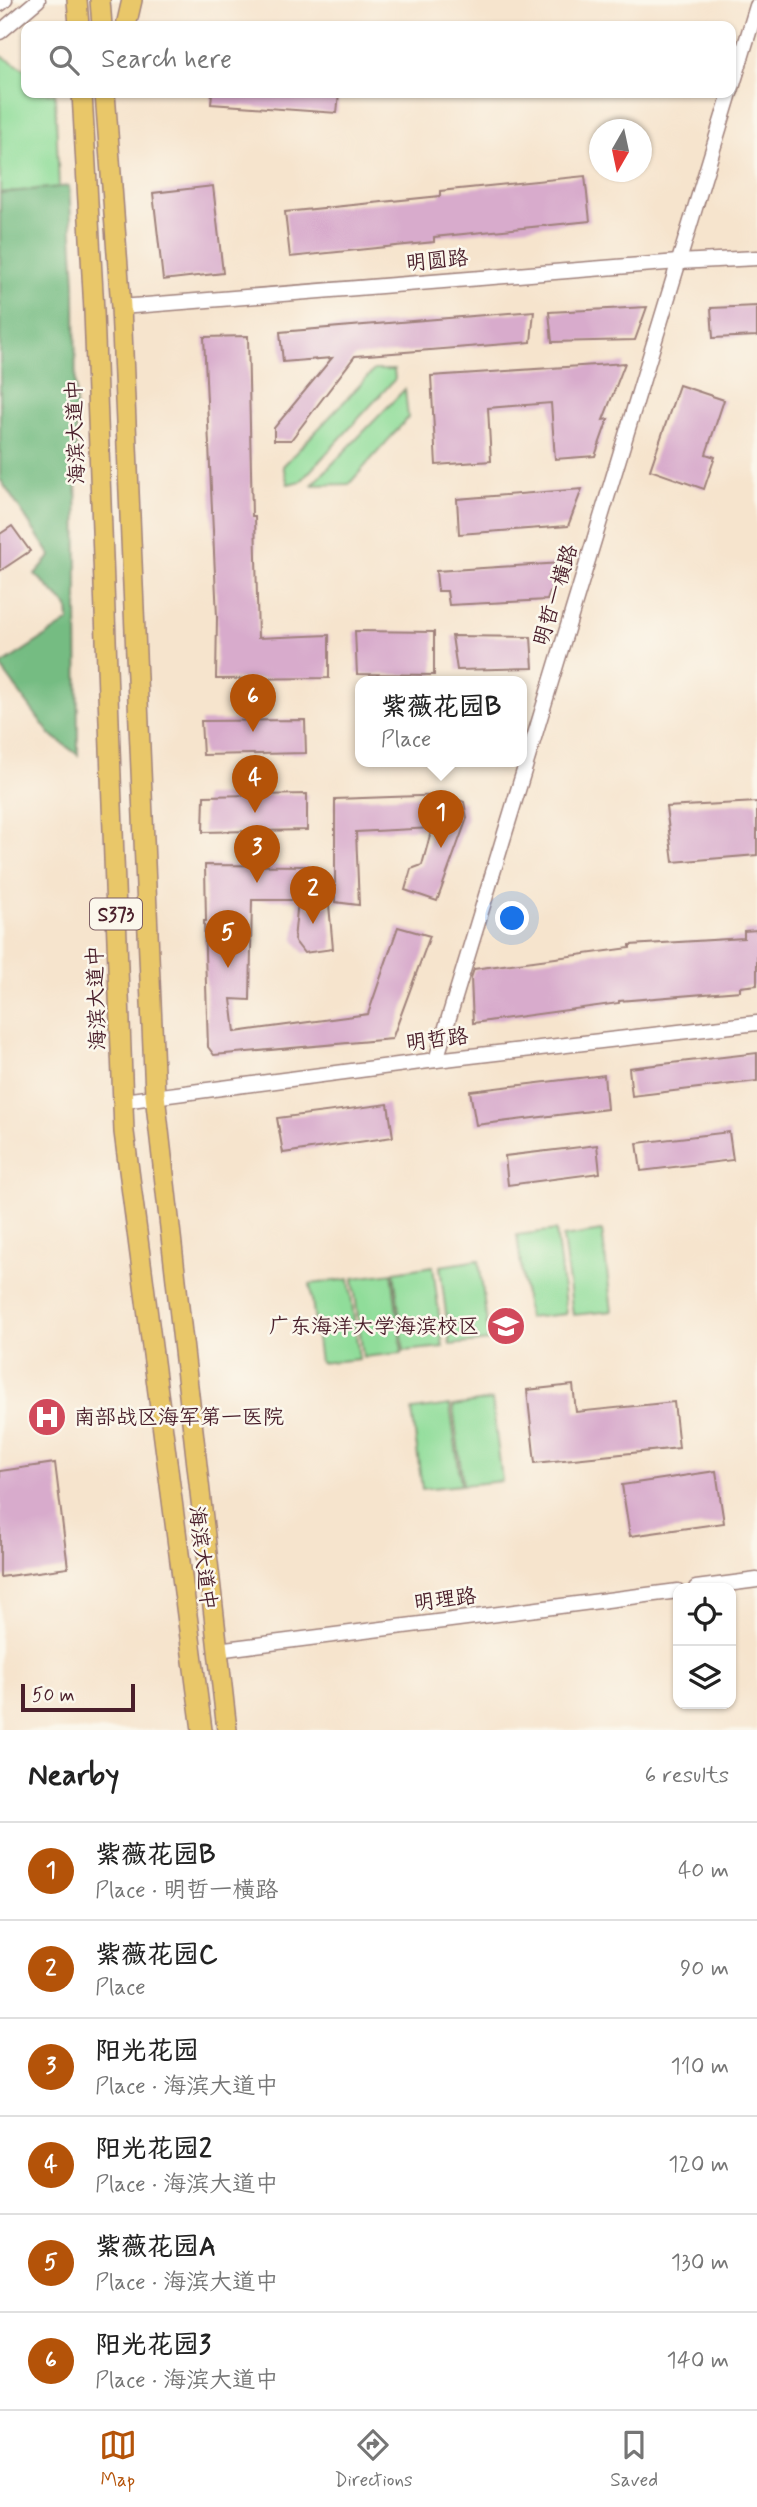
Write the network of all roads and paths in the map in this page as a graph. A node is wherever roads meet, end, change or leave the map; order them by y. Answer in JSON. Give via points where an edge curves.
{"nodes":[{"id":1,"x":5,"y":0,"type":"edge"},
{"id":2,"x":38,"y":0,"type":"edge"},
{"id":3,"x":77,"y":0,"type":"edge"},
{"id":4,"x":100,"y":0,"type":"edge"},
{"id":5,"x":132,"y":0,"type":"edge"},
{"id":6,"x":0,"y":4,"type":"edge"},
{"id":7,"x":757,"y":6,"type":"edge"},
{"id":8,"x":79,"y":21,"type":"edge"},
{"id":9,"x":102,"y":21,"type":"edge"},
{"id":10,"x":127,"y":21,"type":"edge"},
{"id":11,"x":0,"y":32,"type":"edge"},
{"id":12,"x":736,"y":73,"type":"edge"},
{"id":13,"x":82,"y":98,"type":"edge"},
{"id":14,"x":106,"y":98,"type":"edge"},
{"id":15,"x":119,"y":98,"type":"edge"},
{"id":16,"x":728,"y":98,"type":"edge"},
{"id":17,"x":113,"y":202,"type":"junction"},
{"id":18,"x":757,"y":258,"type":"edge"},
{"id":19,"x":678,"y":262,"type":"junction"},
{"id":20,"x":121,"y":307,"type":"junction"},
{"id":21,"x":527,"y":760,"type":"edge"},
{"id":22,"x":525,"y":767,"type":"edge"},
{"id":23,"x":757,"y":1023,"type":"edge"},
{"id":24,"x":436,"y":1060,"type":"junction"},
{"id":25,"x":155,"y":1096,"type":"junction"},
{"id":26,"x":123,"y":1101,"type":"junction"},
{"id":27,"x":757,"y":1580,"type":"edge"},
{"id":28,"x":734,"y":1583,"type":"edge"},
{"id":29,"x":673,"y":1592,"type":"edge"},
{"id":30,"x":217,"y":1650,"type":"junction"},
{"id":31,"x":202,"y":1730,"type":"edge"},
{"id":32,"x":227,"y":1730,"type":"edge"}],
"edges":[{"from":1,"to":6,"type":"street"},
{"from":2,"to":11,"type":"street"},
{"from":3,"to":8,"type":"main road"},
{"from":4,"to":9,"type":"main road"},
{"from":5,"to":10,"type":"main road"},
{"from":7,"to":12,"type":"street","name":"明哲一横路"},
{"from":13,"to":26,"type":"main road","name":"海滨大道中","number":"S373"},
{"from":14,"to":17,"type":"main road","name":"海滨大道中","number":"S373"},
{"from":15,"to":17,"type":"main road"},
{"from":16,"to":19,"type":"street","name":"明哲一横路"},
{"from":17,"to":20,"type":"main road","name":"海滨大道中","number":"S373"},
{"from":18,"to":19,"type":"street","name":"明圆路"},
{"from":19,"to":20,"type":"street","name":"明圆路"},
{"from":19,"to":21,"type":"street","name":"明哲一横路"},
{"from":20,"to":25,"type":"main road","name":"海滨大道中","number":"S373"},
{"from":22,"to":24,"type":"street","name":"明哲一横路"},
{"from":23,"to":24,"type":"street","name":"明哲路"},
{"from":24,"to":25,"type":"street","name":"明哲路"},
{"from":25,"to":26,"type":"street","name":"明哲路"},
{"from":25,"to":30,"type":"main road","name":"海滨大道中","number":"S373"},
{"from":26,"to":31,"type":"main road","name":"海滨大道中","number":"S373"},
{"from":27,"to":28,"type":"street"},
{"from":29,"to":30,"type":"street","name":"明理路"},
{"from":30,"to":32,"type":"main road","name":"海滨大道中","number":"S373"}]}
